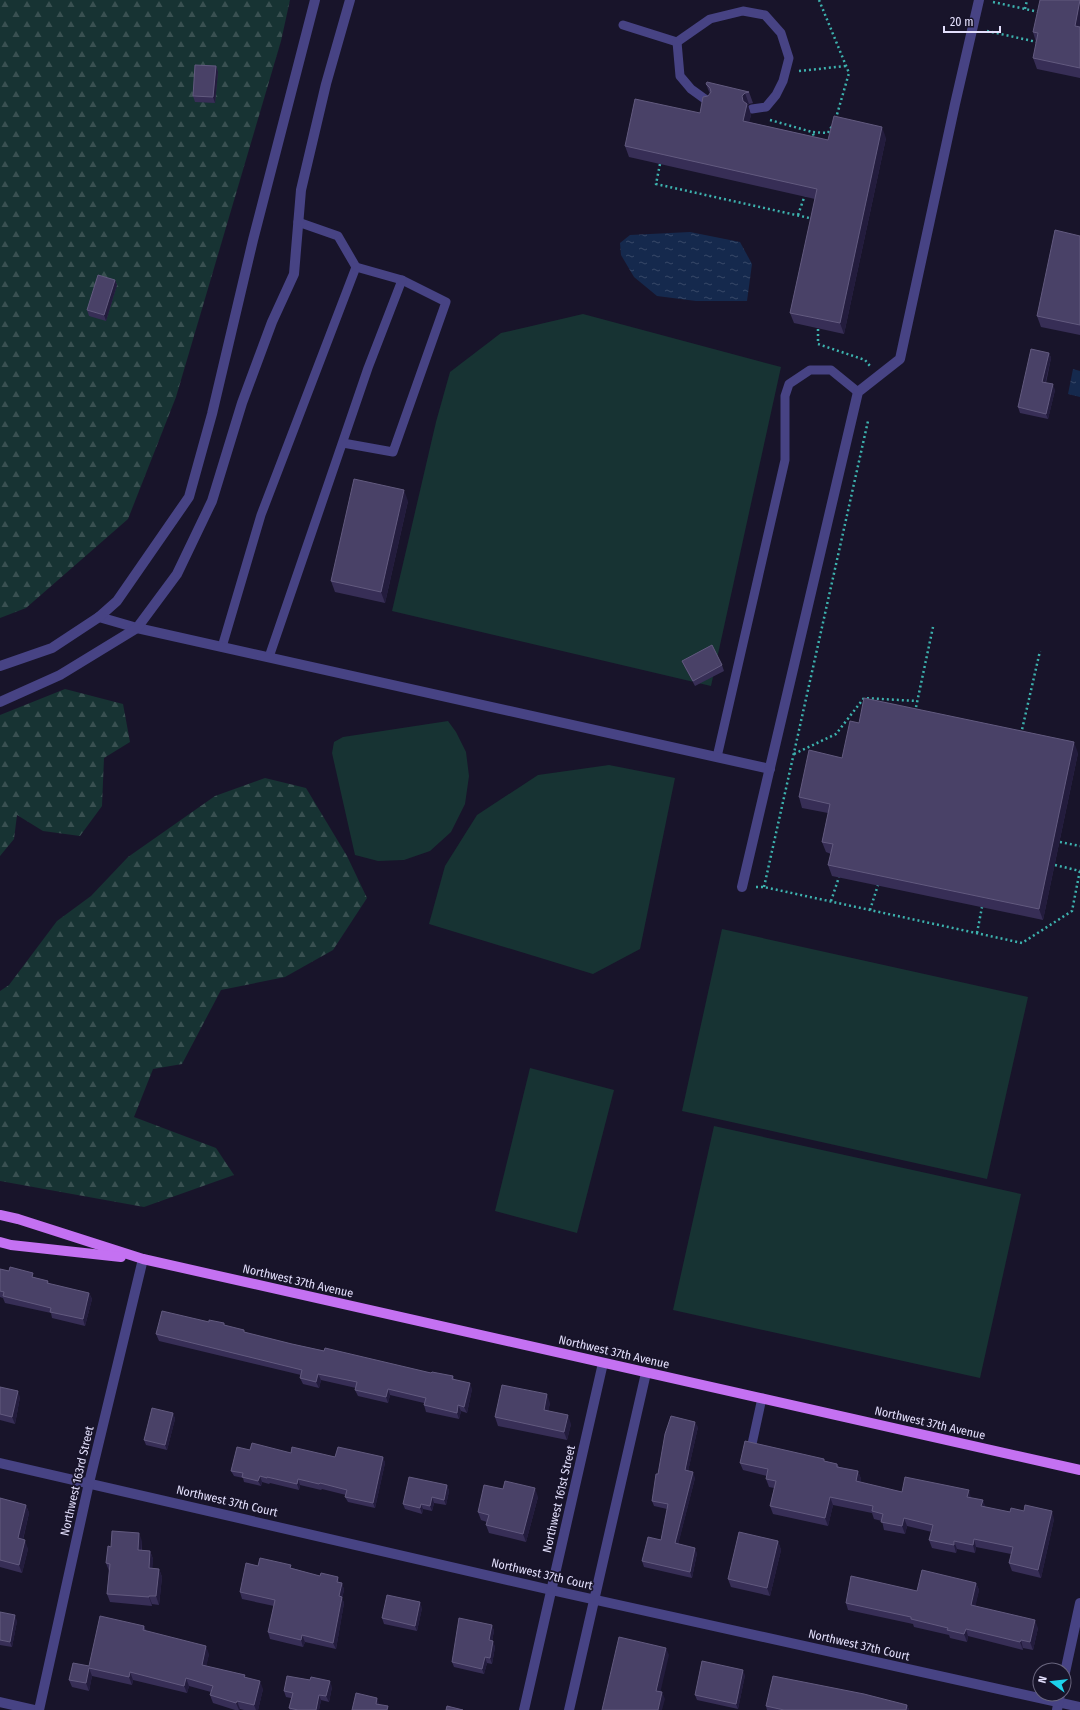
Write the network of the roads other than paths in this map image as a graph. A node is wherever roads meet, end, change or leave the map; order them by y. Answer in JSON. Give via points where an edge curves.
{"nodes":[{"id":1,"x":315,"y":0,"type":"edge"},
{"id":2,"x":350,"y":0,"type":"edge"},
{"id":3,"x":979,"y":0,"type":"edge"},
{"id":4,"x":623,"y":25,"type":"dead end"},
{"id":5,"x":677,"y":42,"type":"junction"},
{"id":6,"x":709,"y":102,"type":"edge"},
{"id":7,"x":752,"y":110,"type":"dead end"},
{"id":8,"x":298,"y":222,"type":"junction"},
{"id":9,"x":356,"y":267,"type":"junction"},
{"id":10,"x":402,"y":280,"type":"junction"},
{"id":11,"x":858,"y":392,"type":"junction"},
{"id":12,"x":343,"y":443,"type":"junction"},
{"id":13,"x":99,"y":617,"type":"junction"},
{"id":14,"x":137,"y":628,"type":"junction"},
{"id":15,"x":222,"y":647,"type":"junction"},
{"id":16,"x":269,"y":657,"type":"junction"},
{"id":17,"x":0,"y":666,"type":"edge"},
{"id":18,"x":0,"y":702,"type":"edge"},
{"id":19,"x":718,"y":757,"type":"junction"},
{"id":20,"x":770,"y":769,"type":"junction"},
{"id":21,"x":742,"y":887,"type":"road end"},
{"id":22,"x":0,"y":1215,"type":"edge"},
{"id":23,"x":0,"y":1242,"type":"edge"},
{"id":24,"x":143,"y":1259,"type":"junction"},
{"id":25,"x":603,"y":1363,"type":"junction"},
{"id":26,"x":646,"y":1373,"type":"junction"},
{"id":27,"x":762,"y":1398,"type":"junction"},
{"id":28,"x":752,"y":1444,"type":"edge"},
{"id":29,"x":0,"y":1463,"type":"edge"},
{"id":30,"x":1080,"y":1470,"type":"edge"},
{"id":31,"x":90,"y":1483,"type":"junction"},
{"id":32,"x":551,"y":1590,"type":"junction"},
{"id":33,"x":594,"y":1599,"type":"junction"},
{"id":34,"x":1080,"y":1603,"type":"edge"},
{"id":35,"x":1067,"y":1662,"type":"edge"},
{"id":36,"x":1032,"y":1696,"type":"edge"},
{"id":37,"x":0,"y":1702,"type":"edge"},
{"id":38,"x":1059,"y":1702,"type":"edge"},
{"id":39,"x":1080,"y":1708,"type":"edge"},
{"id":40,"x":35,"y":1710,"type":"edge"},
{"id":41,"x":39,"y":1710,"type":"edge"},
{"id":42,"x":524,"y":1710,"type":"edge"},
{"id":43,"x":569,"y":1710,"type":"edge"}],
"edges":[{"from":1,"to":13,"type":"street","via":[[189,497],[118,601]]},
{"from":2,"to":8,"type":"street","via":[[326,84],[301,190]]},
{"from":3,"to":11,"type":"street","via":[[900,359]]},
{"from":4,"to":5,"type":"lane"},
{"from":5,"to":6,"type":"lane","via":[[680,76],[691,89]]},
{"from":5,"to":7,"type":"lane","via":[[710,19],[743,11],[765,15],[781,33],[789,58],[776,95],[766,107]]},
{"from":8,"to":9,"type":"lane","via":[[338,236]]},
{"from":8,"to":14,"type":"street","via":[[294,274],[272,322],[242,402],[212,501],[177,574]]},
{"from":9,"to":10,"type":"lane"},
{"from":9,"to":15,"type":"lane","via":[[261,515]]},
{"from":10,"to":12,"type":"lane","via":[[368,368]]},
{"from":10,"to":12,"type":"lane","via":[[446,302],[396,444],[393,452]]},
{"from":11,"to":19,"type":"lane","via":[[831,370],[810,370],[789,384],[785,396],[786,460]]},
{"from":11,"to":20,"type":"street"},
{"from":12,"to":16,"type":"lane"},
{"from":13,"to":14,"type":"street"},
{"from":13,"to":17,"type":"street","via":[[52,648]]},
{"from":14,"to":15,"type":"street"},
{"from":14,"to":18,"type":"street","via":[[60,675]]},
{"from":15,"to":16,"type":"street"},
{"from":16,"to":19,"type":"street"},
{"from":19,"to":20,"type":"street"},
{"from":20,"to":21,"type":"street"},
{"from":22,"to":24,"type":"main road","name":"Northwest 37th Avenue"},
{"from":23,"to":24,"type":"main road","name":"Northwest 37th Avenue"},
{"from":24,"to":25,"type":"main road","name":"Northwest 37th Avenue"},
{"from":24,"to":31,"type":"street","name":"Northwest 163rd Street"},
{"from":25,"to":26,"type":"main road","name":"Northwest 37th Avenue"},
{"from":25,"to":32,"type":"street","name":"Northwest 161st Street"},
{"from":26,"to":27,"type":"main road","name":"Northwest 37th Avenue"},
{"from":26,"to":33,"type":"street"},
{"from":27,"to":28,"type":"lane"},
{"from":27,"to":30,"type":"main road","name":"Northwest 37th Avenue"},
{"from":29,"to":31,"type":"street","name":"Northwest 37th Court"},
{"from":31,"to":32,"type":"street","name":"Northwest 37th Court"},
{"from":31,"to":41,"type":"street","name":"Northwest 163rd Street"},
{"from":32,"to":33,"type":"street","name":"Northwest 37th Court"},
{"from":32,"to":42,"type":"street","name":"Northwest 161st Street"},
{"from":33,"to":36,"type":"street","name":"Northwest 37th Court"},
{"from":33,"to":43,"type":"street"},
{"from":34,"to":35,"type":"street"},
{"from":37,"to":40,"type":"street"},
{"from":38,"to":39,"type":"street","name":"Northwest 37th Court"}]}
